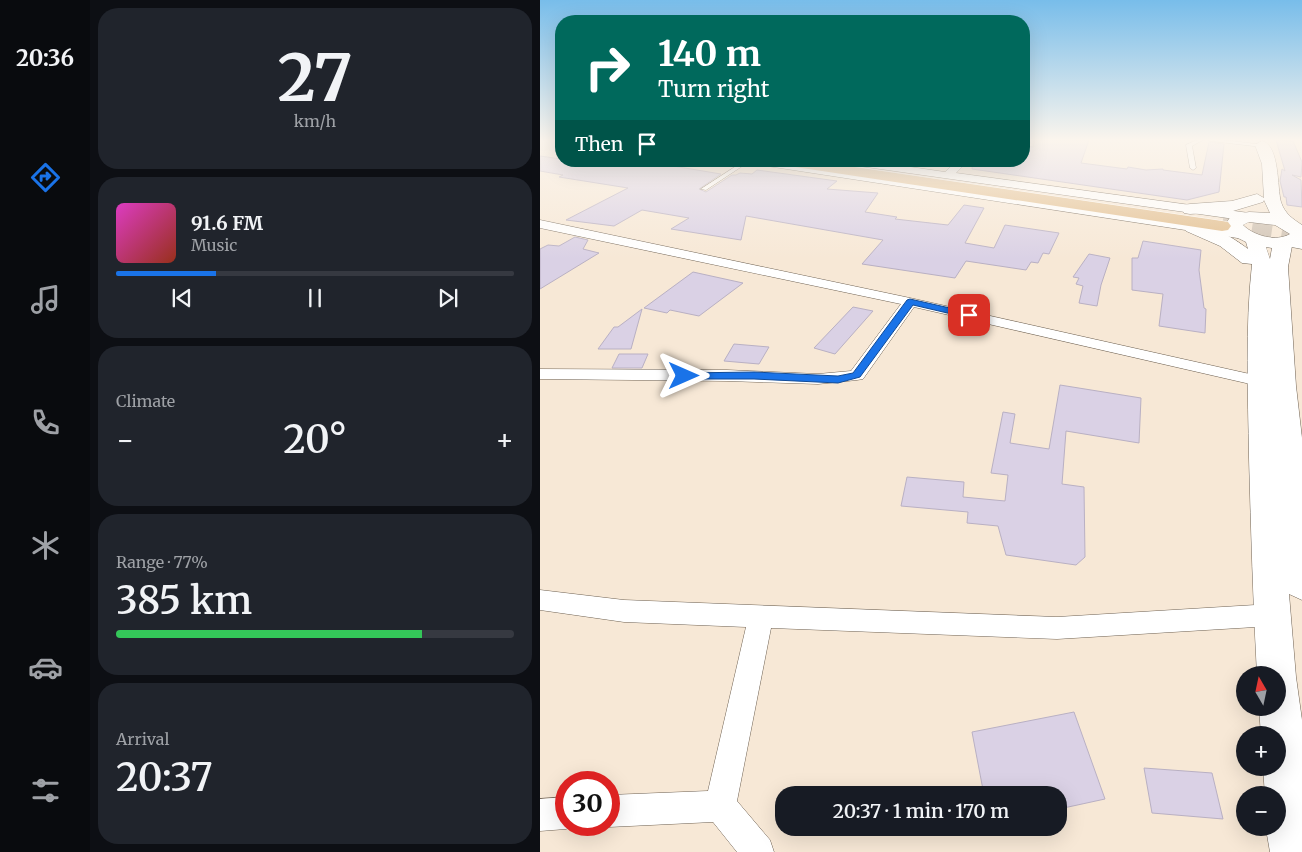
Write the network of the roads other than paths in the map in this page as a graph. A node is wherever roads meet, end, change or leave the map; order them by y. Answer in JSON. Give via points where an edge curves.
{"nodes":[{"id":1,"x":719,"y":180,"type":"edge"},
{"id":2,"x":898,"y":180,"type":"edge"},
{"id":3,"x":915,"y":180,"type":"edge"},
{"id":4,"x":939,"y":180,"type":"edge"},
{"id":5,"x":975,"y":180,"type":"edge"},
{"id":6,"x":1268,"y":180,"type":"edge"},
{"id":7,"x":704,"y":189,"type":"dead end"},
{"id":8,"x":1267,"y":200,"type":"junction"},
{"id":9,"x":1253,"y":217,"type":"junction"},
{"id":10,"x":1191,"y":218,"type":"junction"},
{"id":11,"x":541,"y":225,"type":"edge"},
{"id":12,"x":1249,"y":237,"type":"junction"},
{"id":13,"x":1289,"y":240,"type":"edge"},
{"id":14,"x":910,"y":302,"type":"junction"},
{"id":15,"x":540,"y":374,"type":"edge"},
{"id":16,"x":1272,"y":384,"type":"junction"},
{"id":17,"x":1302,"y":585,"type":"edge"},
{"id":18,"x":540,"y":600,"type":"edge"},
{"id":19,"x":1272,"y":615,"type":"junction"},
{"id":20,"x":761,"y":616,"type":"junction"},
{"id":21,"x":1276,"y":666,"type":"edge"},
{"id":22,"x":1281,"y":716,"type":"edge"},
{"id":23,"x":720,"y":806,"type":"junction"},
{"id":24,"x":620,"y":811,"type":"edge"},
{"id":25,"x":555,"y":814,"type":"edge"},
{"id":26,"x":540,"y":815,"type":"edge"},
{"id":27,"x":758,"y":852,"type":"edge"},
{"id":28,"x":1294,"y":852,"type":"edge"}],
"edges":[{"from":1,"to":7,"type":"lane"},
{"from":2,"to":10,"type":"street"},
{"from":3,"to":4,"type":"main road","via":[[1222,223]]},
{"from":5,"to":10,"type":"street"},
{"from":6,"to":8,"type":"main road"},
{"from":8,"to":9,"type":"main road"},
{"from":8,"to":10,"type":"main road"},
{"from":8,"to":13,"type":"main road"},
{"from":9,"to":10,"type":"street"},
{"from":9,"to":12,"type":"main road","via":[[1238,220],[1234,225],[1238,232]]},
{"from":9,"to":13,"type":"main road"},
{"from":10,"to":12,"type":"street"},
{"from":10,"to":13,"type":"main road","via":[[1227,242]]},
{"from":11,"to":14,"type":"street"},
{"from":12,"to":13,"type":"main road","via":[[1261,258]]},
{"from":13,"to":16,"type":"main road"},
{"from":14,"to":15,"type":"street","via":[[857,375],[838,380]]},
{"from":14,"to":16,"type":"street"},
{"from":16,"to":17,"type":"main road"},
{"from":16,"to":19,"type":"main road"},
{"from":18,"to":20,"type":"street","via":[[624,611]]},
{"from":19,"to":20,"type":"street","via":[[1057,628]]},
{"from":19,"to":21,"type":"main road"},
{"from":20,"to":23,"type":"street"},
{"from":22,"to":28,"type":"main road"},
{"from":23,"to":24,"type":"street"},
{"from":23,"to":27,"type":"street"},
{"from":25,"to":26,"type":"street"}]}
